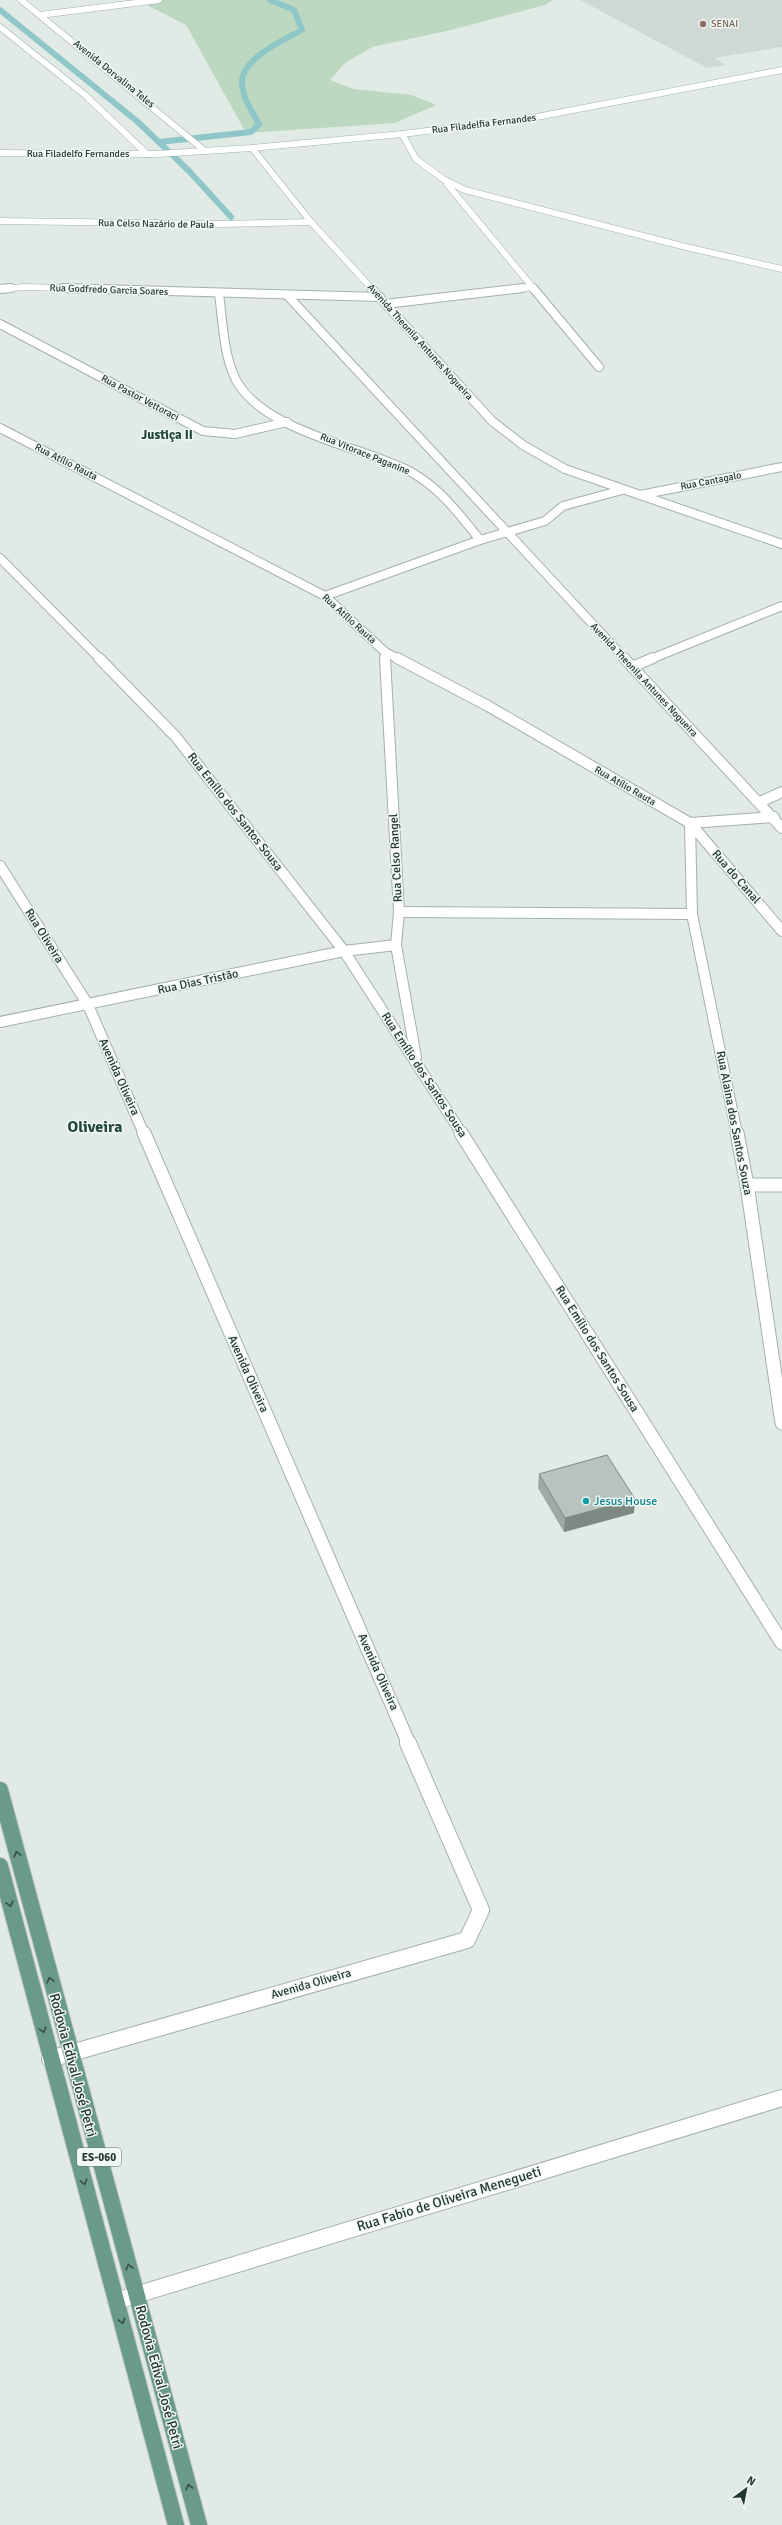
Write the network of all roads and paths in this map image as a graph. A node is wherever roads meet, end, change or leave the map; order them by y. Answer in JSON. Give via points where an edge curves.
{"nodes":[{"id":1,"x":21,"y":0,"type":"edge"},
{"id":2,"x":160,"y":0,"type":"edge"},
{"id":3,"x":40,"y":15,"type":"junction"},
{"id":4,"x":0,"y":27,"type":"edge"},
{"id":5,"x":782,"y":70,"type":"edge"},
{"id":6,"x":402,"y":134,"type":"junction"},
{"id":7,"x":252,"y":148,"type":"junction"},
{"id":8,"x":205,"y":151,"type":"junction"},
{"id":9,"x":0,"y":153,"type":"edge"},
{"id":10,"x":182,"y":153,"type":"joint"},
{"id":11,"x":147,"y":154,"type":"junction"},
{"id":12,"x":443,"y":179,"type":"junction"},
{"id":13,"x":0,"y":221,"type":"edge"},
{"id":14,"x":311,"y":222,"type":"junction"},
{"id":15,"x":782,"y":269,"type":"edge"},
{"id":16,"x":533,"y":287,"type":"junction"},
{"id":17,"x":0,"y":289,"type":"edge"},
{"id":18,"x":219,"y":294,"type":"junction"},
{"id":19,"x":287,"y":295,"type":"junction"},
{"id":20,"x":380,"y":297,"type":"junction"},
{"id":21,"x":385,"y":304,"type":"junction"},
{"id":22,"x":0,"y":324,"type":"edge"},
{"id":23,"x":599,"y":367,"type":"dead end"},
{"id":24,"x":287,"y":422,"type":"junction"},
{"id":25,"x":0,"y":428,"type":"edge"},
{"id":26,"x":782,"y":467,"type":"edge"},
{"id":27,"x":622,"y":490,"type":"junction"},
{"id":28,"x":639,"y":495,"type":"junction"},
{"id":29,"x":505,"y":532,"type":"junction"},
{"id":30,"x":480,"y":540,"type":"junction"},
{"id":31,"x":782,"y":544,"type":"edge"},
{"id":32,"x":0,"y":558,"type":"edge"},
{"id":33,"x":326,"y":596,"type":"junction"},
{"id":34,"x":782,"y":606,"type":"edge"},
{"id":35,"x":385,"y":652,"type":"junction"},
{"id":36,"x":632,"y":667,"type":"junction"},
{"id":37,"x":782,"y":792,"type":"edge"},
{"id":38,"x":760,"y":802,"type":"junction"},
{"id":39,"x":774,"y":817,"type":"junction"},
{"id":40,"x":690,"y":823,"type":"junction"},
{"id":41,"x":782,"y":828,"type":"edge"},
{"id":42,"x":0,"y":866,"type":"edge"},
{"id":43,"x":399,"y":912,"type":"junction"},
{"id":44,"x":692,"y":914,"type":"junction"},
{"id":45,"x":782,"y":931,"type":"edge"},
{"id":46,"x":396,"y":945,"type":"junction"},
{"id":47,"x":344,"y":951,"type":"junction"},
{"id":48,"x":88,"y":1005,"type":"junction"},
{"id":49,"x":0,"y":1022,"type":"edge"},
{"id":50,"x":416,"y":1062,"type":"junction"},
{"id":51,"x":747,"y":1185,"type":"junction"},
{"id":52,"x":782,"y":1185,"type":"edge"},
{"id":53,"x":782,"y":1423,"type":"edge"},
{"id":54,"x":782,"y":1643,"type":"edge"},
{"id":55,"x":0,"y":1790,"type":"edge"},
{"id":56,"x":2,"y":1807,"type":"edge"},
{"id":57,"x":0,"y":1866,"type":"edge"},
{"id":58,"x":69,"y":2053,"type":"junction"},
{"id":59,"x":50,"y":2059,"type":"junction"},
{"id":60,"x":782,"y":2098,"type":"edge"},
{"id":61,"x":137,"y":2294,"type":"junction"},
{"id":62,"x":116,"y":2301,"type":"junction"},
{"id":63,"x":176,"y":2525,"type":"edge"},
{"id":64,"x":199,"y":2525,"type":"edge"}],
"edges":[{"from":1,"to":3,"type":"street","name":"Avenida Dorvalina Teles"},
{"from":2,"to":3,"type":"street"},
{"from":3,"to":8,"type":"street","name":"Avenida Dorvalina Teles"},
{"from":4,"to":11,"type":"street","via":[[85,95]]},
{"from":5,"to":6,"type":"street","name":"Rua Filadelfia Fernandes","via":[[526,119]]},
{"from":6,"to":7,"type":"street","name":"Rua Filadelfia Fernandes"},
{"from":6,"to":12,"type":"street","via":[[416,159]]},
{"from":7,"to":8,"type":"street","name":"Rua Filadelfia Fernandes"},
{"from":7,"to":14,"type":"street","name":"Avenida Theonila Antunes Nogueira"},
{"from":8,"to":10,"type":"street","name":"Rua Filadelfia Fernandes"},
{"from":9,"to":11,"type":"street","name":"Rua Filadelfo Fernandes"},
{"from":10,"to":11,"type":"street","name":"Rua Filadelfo Fernandes"},
{"from":12,"to":15,"type":"street","via":[[465,190],[496,199]]},
{"from":12,"to":16,"type":"street"},
{"from":13,"to":14,"type":"street","name":"Rua Celso Nazário de Paula","via":[[223,224]]},
{"from":14,"to":20,"type":"street","name":"Avenida Theonila Antunes Nogueira"},
{"from":16,"to":21,"type":"street"},
{"from":16,"to":23,"type":"street"},
{"from":17,"to":18,"type":"street","name":"Rua Godfredo Garcia Soares","via":[[24,287]]},
{"from":18,"to":19,"type":"street","name":"Rua Godfredo Garcia Soares"},
{"from":18,"to":24,"type":"street","name":"Rua Vitorace Paganine","via":[[231,367],[242,390],[262,408]]},
{"from":19,"to":20,"type":"street","name":"Rua Godfredo Garcia Soares"},
{"from":19,"to":29,"type":"street","name":"Avenida Theonila Antunes Nogueira"},
{"from":20,"to":21,"type":"street","name":"Avenida Theonila Antunes Nogueira"},
{"from":21,"to":27,"type":"street","name":"Avenida Theonila Antunes Nogueira","via":[[492,421],[524,445],[565,469]]},
{"from":22,"to":24,"type":"street","name":"Rua Pastor Vettoraci","via":[[203,431],[230,434]]},
{"from":24,"to":30,"type":"street","name":"Rua Vitorace Paganine","via":[[411,472],[433,487]]},
{"from":25,"to":33,"type":"street","name":"Rua Atílio Rauta"},
{"from":26,"to":28,"type":"street","name":"Rua Cantagalo"},
{"from":27,"to":28,"type":"street","name":"Avenida Theonila Antunes Nogueira"},
{"from":27,"to":29,"type":"street","via":[[563,506],[546,521]]},
{"from":28,"to":31,"type":"street","name":"Avenida Theonila Antunes Nogueira"},
{"from":29,"to":30,"type":"street"},
{"from":29,"to":36,"type":"street","name":"Avenida Theonila Antunes Nogueira"},
{"from":30,"to":33,"type":"street"},
{"from":32,"to":47,"type":"street","name":"Rua Emílio dos Santos Sousa","via":[[176,736]]},
{"from":33,"to":35,"type":"street","name":"Rua Atílio Rauta"},
{"from":34,"to":36,"type":"street"},
{"from":35,"to":40,"type":"street","name":"Rua Atílio Rauta","via":[[488,706]]},
{"from":35,"to":43,"type":"street","name":"Rua Celso Rangel"},
{"from":36,"to":38,"type":"street","name":"Avenida Theonila Antunes Nogueira"},
{"from":37,"to":38,"type":"street"},
{"from":38,"to":39,"type":"street","name":"Avenida Theonila Antunes Nogueira"},
{"from":39,"to":40,"type":"street"},
{"from":39,"to":41,"type":"street","name":"Avenida Theonila Antunes Nogueira"},
{"from":40,"to":44,"type":"street","name":"Rua Alaina dos Santos Souza"},
{"from":40,"to":45,"type":"street","name":"Rua do Canal"},
{"from":42,"to":48,"type":"street","name":"Rua Oliveira"},
{"from":43,"to":44,"type":"street"},
{"from":43,"to":46,"type":"street","name":"Rua Celso Rangel"},
{"from":44,"to":51,"type":"street","name":"Rua Alaina dos Santos Souza"},
{"from":46,"to":47,"type":"street","name":"Rua Dias Tristão"},
{"from":46,"to":50,"type":"street","name":"Rua Celso Rangel"},
{"from":47,"to":48,"type":"street","name":"Rua Dias Tristão"},
{"from":47,"to":50,"type":"street","name":"Rua Emílio dos Santos Sousa"},
{"from":48,"to":49,"type":"street","name":"Rua Dias Tristão"},
{"from":48,"to":58,"type":"street","name":"Avenida Oliveira","via":[[481,1910],[467,1940]]},
{"from":50,"to":54,"type":"street","name":"Rua Emílio dos Santos Sousa"},
{"from":51,"to":52,"type":"street"},
{"from":51,"to":53,"type":"street","name":"Rua Alaina dos Santos Souza"},
{"from":55,"to":56,"type":"main road","name":"Rodovia Edival José Petri","number":"ES-060"},
{"from":58,"to":56,"type":"main road","name":"Rodovia Edival José Petri","number":"ES-060","one_way":true},
{"from":57,"to":59,"type":"main road","name":"Rodovia Edival José Petri","number":"ES-060","one_way":true},
{"from":58,"to":59,"type":"street","name":"Avenida Oliveira"},
{"from":61,"to":58,"type":"main road","name":"Rodovia Edival José Petri","number":"ES-060","one_way":true},
{"from":59,"to":62,"type":"main road","name":"Rodovia Edival José Petri","number":"ES-060","one_way":true},
{"from":60,"to":61,"type":"street","name":"Rua Fabio de Oliveira Menegueti"},
{"from":61,"to":62,"type":"street","name":"Rua Fabio de Oliveira Menegueti"},
{"from":64,"to":61,"type":"main road","name":"Rodovia Edival José Petri","number":"ES-060","one_way":true},
{"from":62,"to":63,"type":"main road","name":"Rodovia Edival José Petri","number":"ES-060","one_way":true}]}
